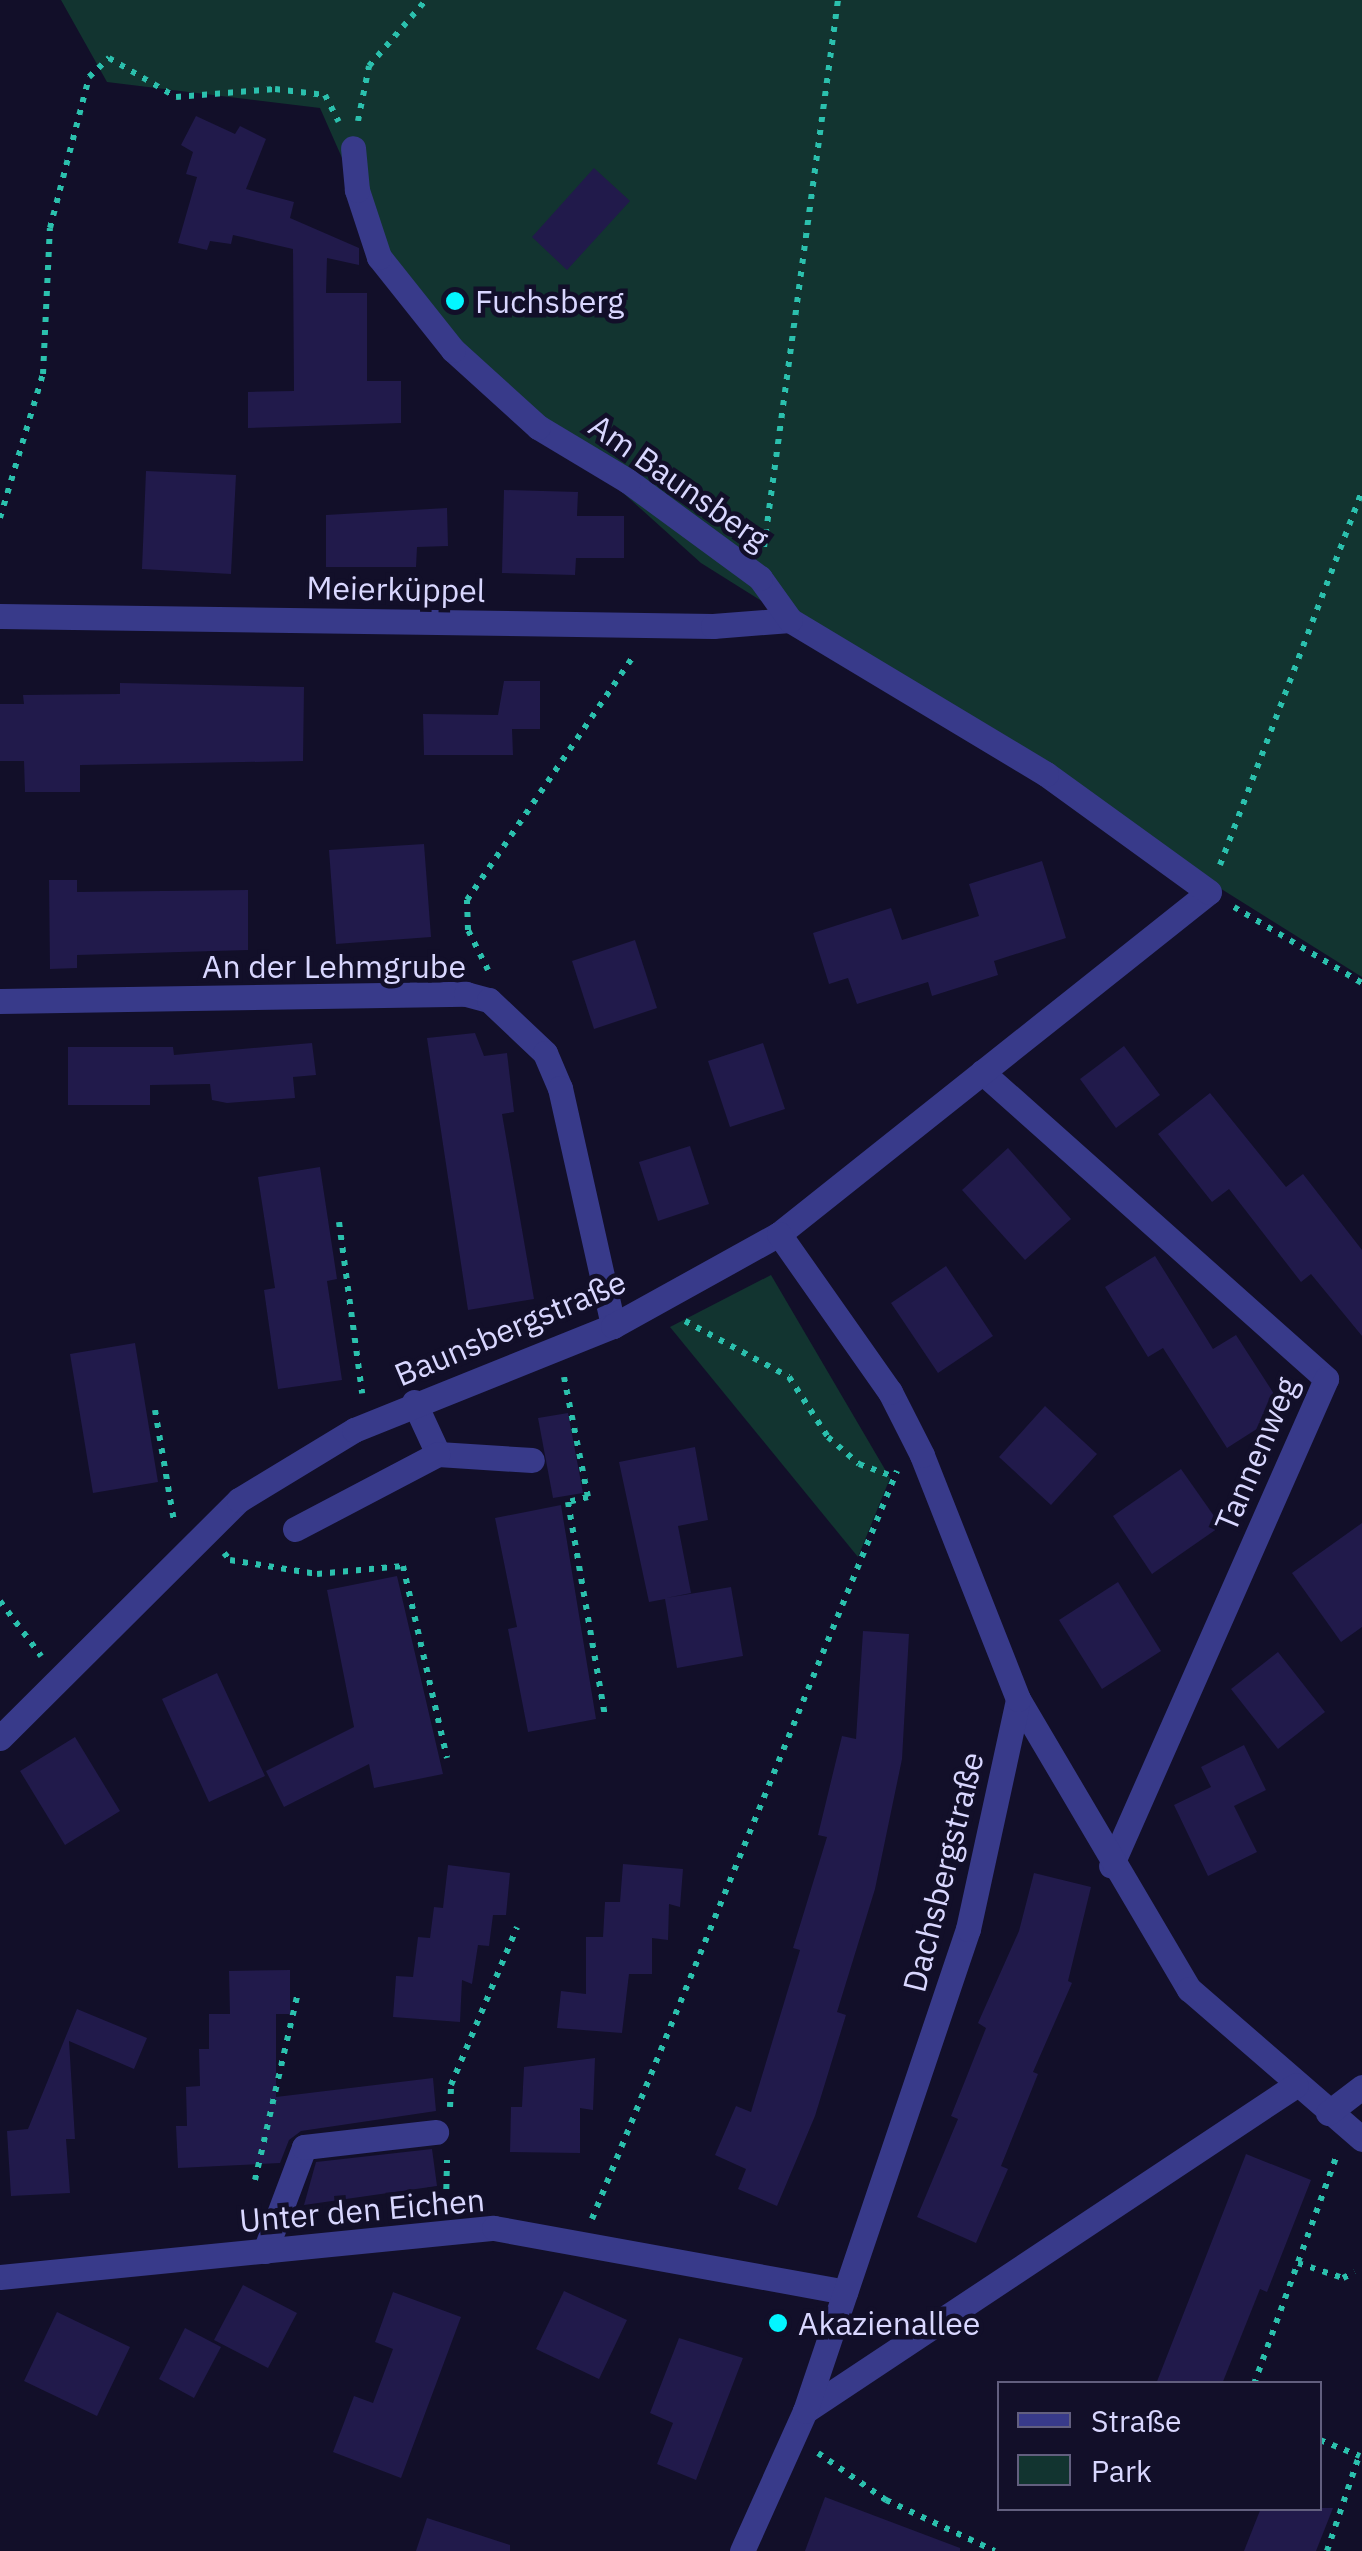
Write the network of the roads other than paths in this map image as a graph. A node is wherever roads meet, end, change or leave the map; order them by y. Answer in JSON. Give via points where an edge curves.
{"nodes":[{"id":1,"x":353,"y":148,"type":"road end"},
{"id":2,"x":0,"y":616,"type":"edge"},
{"id":3,"x":790,"y":620,"type":"junction"},
{"id":4,"x":1209,"y":892,"type":"joint"},
{"id":5,"x":0,"y":1001,"type":"edge"},
{"id":6,"x":982,"y":1072,"type":"junction"},
{"id":7,"x":779,"y":1234,"type":"junction"},
{"id":8,"x":613,"y":1326,"type":"junction"},
{"id":9,"x":414,"y":1402,"type":"junction"},
{"id":10,"x":438,"y":1454,"type":"junction"},
{"id":11,"x":532,"y":1460,"type":"dead end"},
{"id":12,"x":294,"y":1529,"type":"dead end"},
{"id":13,"x":1018,"y":1699,"type":"junction"},
{"id":14,"x":0,"y":1738,"type":"edge"},
{"id":15,"x":1111,"y":1866,"type":"junction"},
{"id":16,"x":1296,"y":2085,"type":"junction"},
{"id":17,"x":1362,"y":2088,"type":"edge"},
{"id":18,"x":1346,"y":2127,"type":"edge"},
{"id":19,"x":444,"y":2132,"type":"road end"},
{"id":20,"x":265,"y":2251,"type":"junction"},
{"id":21,"x":0,"y":2277,"type":"edge"},
{"id":22,"x":844,"y":2292,"type":"junction"},
{"id":23,"x":806,"y":2411,"type":"junction"},
{"id":24,"x":742,"y":2551,"type":"edge"}],
"edges":[{"from":1,"to":3,"type":"street","name":"Am Baunsberg","via":[[357,190],[378,257],[453,350],[538,427],[628,481],[760,578]]},
{"from":2,"to":3,"type":"street","name":"Meierküppel","via":[[654,625]]},
{"from":3,"to":4,"type":"street","name":"Am Baunsberg","via":[[1046,774]]},
{"from":4,"to":6,"type":"street","name":"Baunsbergstraße"},
{"from":5,"to":8,"type":"street","name":"An der Lehmgrube","via":[[466,994],[489,1000],[545,1053],[560,1088]]},
{"from":6,"to":7,"type":"street","name":"Baunsbergstraße"},
{"from":6,"to":15,"type":"street","name":"Tannenweg","via":[[1326,1379]]},
{"from":7,"to":8,"type":"street","name":"Baunsbergstraße"},
{"from":7,"to":13,"type":"street","via":[[890,1392],[922,1455]]},
{"from":8,"to":9,"type":"street","name":"Baunsbergstraße"},
{"from":9,"to":10,"type":"street"},
{"from":9,"to":14,"type":"street","name":"Baunsbergstraße","via":[[239,1500]]},
{"from":10,"to":11,"type":"street"},
{"from":10,"to":12,"type":"street"},
{"from":13,"to":15,"type":"street"},
{"from":13,"to":22,"type":"street","name":"Dachsbergstraße","via":[[968,1929]]},
{"from":15,"to":16,"type":"street","via":[[1188,1989]]},
{"from":16,"to":18,"type":"street"},
{"from":16,"to":23,"type":"street"},
{"from":17,"to":18,"type":"street"},
{"from":19,"to":20,"type":"street","via":[[304,2148]]},
{"from":20,"to":21,"type":"street","name":"Unter den Eichen"},
{"from":20,"to":22,"type":"street","name":"Unter den Eichen","via":[[494,2228]]},
{"from":22,"to":23,"type":"street","name":"Dachsbergstraße"},
{"from":23,"to":24,"type":"street","name":"Dachsbergstraße"}]}
